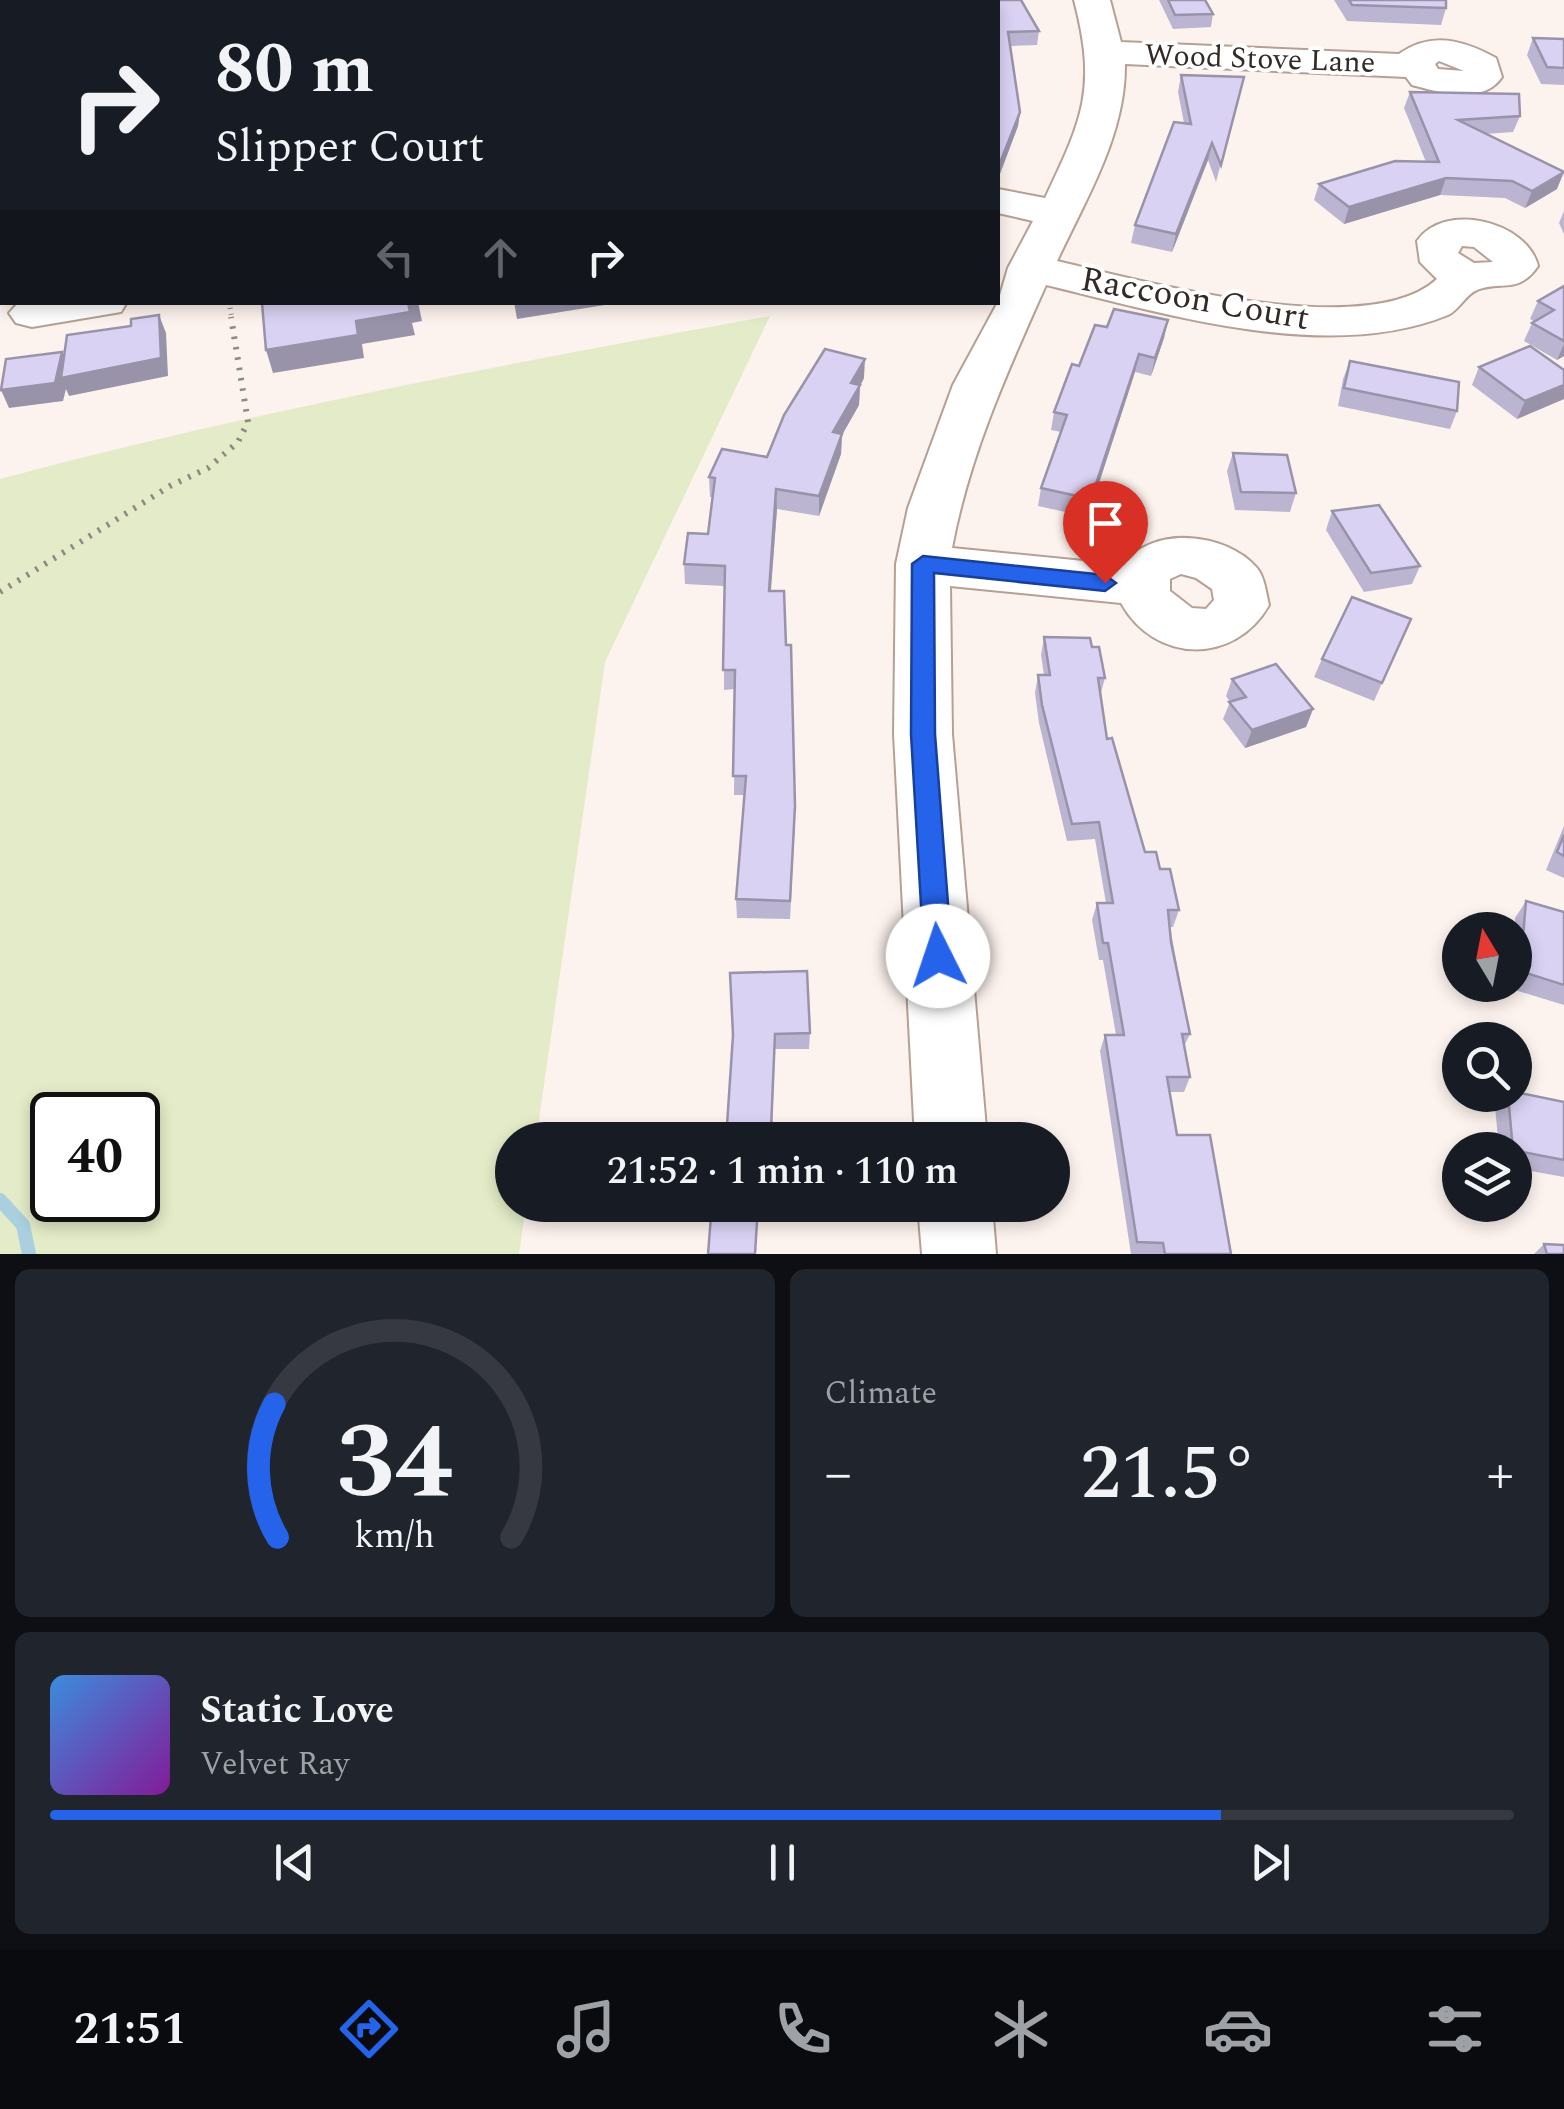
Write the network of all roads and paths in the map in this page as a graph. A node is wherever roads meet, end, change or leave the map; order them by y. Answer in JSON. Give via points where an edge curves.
{"nodes":[{"id":1,"x":1092,"y":0,"type":"edge"},
{"id":2,"x":1106,"y":52,"type":"junction"},
{"id":3,"x":1414,"y":66,"type":"dead end"},
{"id":4,"x":1000,"y":201,"type":"edge"},
{"id":5,"x":1057,"y":212,"type":"junction"},
{"id":6,"x":1030,"y":268,"type":"junction"},
{"id":7,"x":1467,"y":275,"type":"dead end"},
{"id":8,"x":70,"y":305,"type":"edge"},
{"id":9,"x":229,"y":305,"type":"edge"},
{"id":10,"x":12,"y":310,"type":"edge"},
{"id":11,"x":923,"y":564,"type":"junction"},
{"id":12,"x":1140,"y":586,"type":"dead end"},
{"id":13,"x":0,"y":592,"type":"edge"},
{"id":14,"x":949,"y":1122,"type":"edge"},
{"id":15,"x":956,"y":1222,"type":"edge"},
{"id":16,"x":959,"y":1254,"type":"edge"}],
"edges":[{"from":1,"to":2,"type":"street"},
{"from":2,"to":3,"type":"street","name":"Wood Stove Lane"},
{"from":2,"to":5,"type":"street","via":[[1106,90],[1094,137]]},
{"from":4,"to":5,"type":"street"},
{"from":5,"to":6,"type":"street"},
{"from":6,"to":7,"type":"street","name":"Raccoon Court","via":[[1265,318],[1338,322],[1416,312],[1442,301]]},
{"from":6,"to":11,"type":"street","via":[[950,454]]},
{"from":8,"to":10,"type":"street"},
{"from":9,"to":13,"type":"path","via":[[248,422],[238,442],[208,468]]},
{"from":11,"to":12,"type":"street"},
{"from":11,"to":14,"type":"street","via":[[923,734]]},
{"from":15,"to":16,"type":"street"}]}
